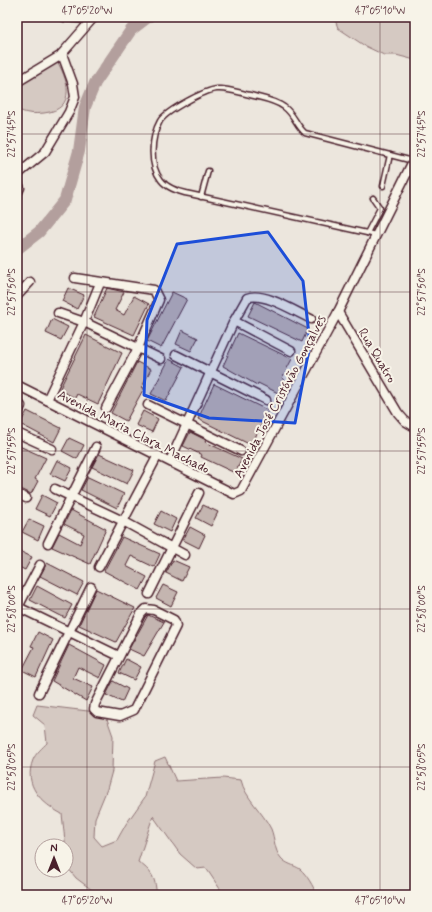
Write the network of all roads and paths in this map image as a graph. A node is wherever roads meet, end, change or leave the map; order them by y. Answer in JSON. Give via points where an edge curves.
{"nodes":[{"id":1,"x":64,"y":17,"type":"edge"},
{"id":2,"x":93,"y":18,"type":"edge"},
{"id":3,"x":62,"y":54,"type":"junction"},
{"id":4,"x":17,"y":82,"type":"edge"},
{"id":5,"x":390,"y":155,"type":"junction"},
{"id":6,"x":414,"y":159,"type":"edge"},
{"id":7,"x":208,"y":171,"type":"dead end"},
{"id":8,"x":17,"y":175,"type":"edge"},
{"id":9,"x":383,"y":186,"type":"dead end"},
{"id":10,"x":201,"y":197,"type":"junction"},
{"id":11,"x":17,"y":198,"type":"edge"},
{"id":12,"x":373,"y":198,"type":"dead end"},
{"id":13,"x":367,"y":233,"type":"junction"},
{"id":14,"x":376,"y":235,"type":"junction"},
{"id":15,"x":75,"y":278,"type":"dead end"},
{"id":16,"x":30,"y":282,"type":"dead end"},
{"id":17,"x":100,"y":283,"type":"junction"},
{"id":18,"x":17,"y":296,"type":"edge"},
{"id":19,"x":338,"y":312,"type":"junction"},
{"id":20,"x":58,"y":313,"type":"dead end"},
{"id":21,"x":311,"y":320,"type":"dead end"},
{"id":22,"x":234,"y":321,"type":"junction"},
{"id":23,"x":84,"y":322,"type":"junction"},
{"id":24,"x":138,"y":348,"type":"junction"},
{"id":25,"x":290,"y":351,"type":"dead end"},
{"id":26,"x":176,"y":355,"type":"dead end"},
{"id":27,"x":161,"y":359,"type":"dead end"},
{"id":28,"x":211,"y":372,"type":"junction"},
{"id":29,"x":17,"y":385,"type":"edge"},
{"id":30,"x":47,"y":400,"type":"junction"},
{"id":31,"x":266,"y":400,"type":"dead end"},
{"id":32,"x":148,"y":404,"type":"dead end"},
{"id":33,"x":21,"y":406,"type":"dead end"},
{"id":34,"x":106,"y":408,"type":"dead end"},
{"id":35,"x":17,"y":414,"type":"edge"},
{"id":36,"x":186,"y":424,"type":"junction"},
{"id":37,"x":415,"y":427,"type":"edge"},
{"id":38,"x":17,"y":433,"type":"edge"},
{"id":39,"x":96,"y":447,"type":"dead end"},
{"id":40,"x":52,"y":449,"type":"dead end"},
{"id":41,"x":241,"y":451,"type":"dead end"},
{"id":42,"x":158,"y":455,"type":"junction"},
{"id":43,"x":170,"y":461,"type":"junction"},
{"id":44,"x":55,"y":489,"type":"dead end"},
{"id":45,"x":241,"y":491,"type":"joint"},
{"id":46,"x":199,"y":493,"type":"dead end"},
{"id":47,"x":17,"y":494,"type":"edge"},
{"id":48,"x":70,"y":497,"type":"junction"},
{"id":49,"x":26,"y":498,"type":"dead end"},
{"id":50,"x":123,"y":521,"type":"junction"},
{"id":51,"x":48,"y":543,"type":"dead end"},
{"id":52,"x":172,"y":548,"type":"junction"},
{"id":53,"x":185,"y":555,"type":"dead end"},
{"id":54,"x":40,"y":565,"type":"dead end"},
{"id":55,"x":99,"y":567,"type":"dead end"},
{"id":56,"x":91,"y":587,"type":"dead end"},
{"id":57,"x":149,"y":594,"type":"dead end"},
{"id":58,"x":18,"y":608,"type":"edge"},
{"id":59,"x":68,"y":632,"type":"junction"},
{"id":60,"x":119,"y":656,"type":"junction"},
{"id":61,"x":39,"y":693,"type":"dead end"}],
"edges":[{"from":1,"to":2,"type":"street"},
{"from":2,"to":3,"type":"street"},
{"from":3,"to":4,"type":"street"},
{"from":3,"to":8,"type":"street","via":[[75,97],[45,152]]},
{"from":5,"to":6,"type":"lane"},
{"from":5,"to":9,"type":"lane"},
{"from":5,"to":10,"type":"lane","via":[[305,133],[291,113],[276,102],[226,89],[207,91],[166,114],[160,121],[153,147],[156,171],[161,180],[178,191]]},
{"from":6,"to":14,"type":"street","name":"Avenida José Cristóvão Gonçalves"},
{"from":7,"to":10,"type":"lane"},
{"from":8,"to":11,"type":"lane","via":[[22,188]]},
{"from":10,"to":13,"type":"lane"},
{"from":12,"to":13,"type":"lane","via":[[380,208]]},
{"from":13,"to":14,"type":"lane"},
{"from":14,"to":19,"type":"street","name":"Avenida José Cristóvão Gonçalves"},
{"from":15,"to":17,"type":"street"},
{"from":16,"to":18,"type":"street"},
{"from":17,"to":23,"type":"street"},
{"from":17,"to":24,"type":"street","via":[[154,290],[159,300]]},
{"from":19,"to":37,"type":"street","name":"Rua Quatro","via":[[398,412],[405,421]]},
{"from":19,"to":45,"type":"street","name":"Avenida José Cristóvão Gonçalves"},
{"from":20,"to":23,"type":"street"},
{"from":21,"to":22,"type":"street","via":[[269,299],[251,296],[247,298]]},
{"from":22,"to":25,"type":"street"},
{"from":22,"to":28,"type":"street"},
{"from":23,"to":24,"type":"street"},
{"from":23,"to":30,"type":"street"},
{"from":24,"to":27,"type":"street"},
{"from":24,"to":34,"type":"street"},
{"from":26,"to":28,"type":"street"},
{"from":28,"to":31,"type":"street"},
{"from":28,"to":36,"type":"street"},
{"from":29,"to":30,"type":"street","name":"Avenida Maria Clara Machado"},
{"from":30,"to":42,"type":"street","name":"Avenida Maria Clara Machado"},
{"from":32,"to":36,"type":"street"},
{"from":33,"to":35,"type":"street"},
{"from":36,"to":41,"type":"street"},
{"from":36,"to":43,"type":"street"},
{"from":38,"to":40,"type":"street"},
{"from":39,"to":48,"type":"street"},
{"from":42,"to":43,"type":"street","name":"Avenida Maria Clara Machado"},
{"from":42,"to":50,"type":"street"},
{"from":43,"to":45,"type":"street","name":"Avenida Maria Clara Machado","via":[[234,494]]},
{"from":44,"to":48,"type":"street"},
{"from":46,"to":52,"type":"street"},
{"from":47,"to":49,"type":"street"},
{"from":48,"to":50,"type":"street"},
{"from":48,"to":51,"type":"street"},
{"from":50,"to":52,"type":"street"},
{"from":50,"to":55,"type":"street"},
{"from":52,"to":53,"type":"street"},
{"from":52,"to":57,"type":"street"},
{"from":54,"to":58,"type":"street"},
{"from":56,"to":59,"type":"street"},
{"from":58,"to":59,"type":"street"},
{"from":59,"to":60,"type":"street"},
{"from":59,"to":61,"type":"street"},
{"from":60,"to":60,"type":"street","via":[[94,704],[97,712],[120,716],[134,710],[176,622],[154,610],[146,609]]}]}
